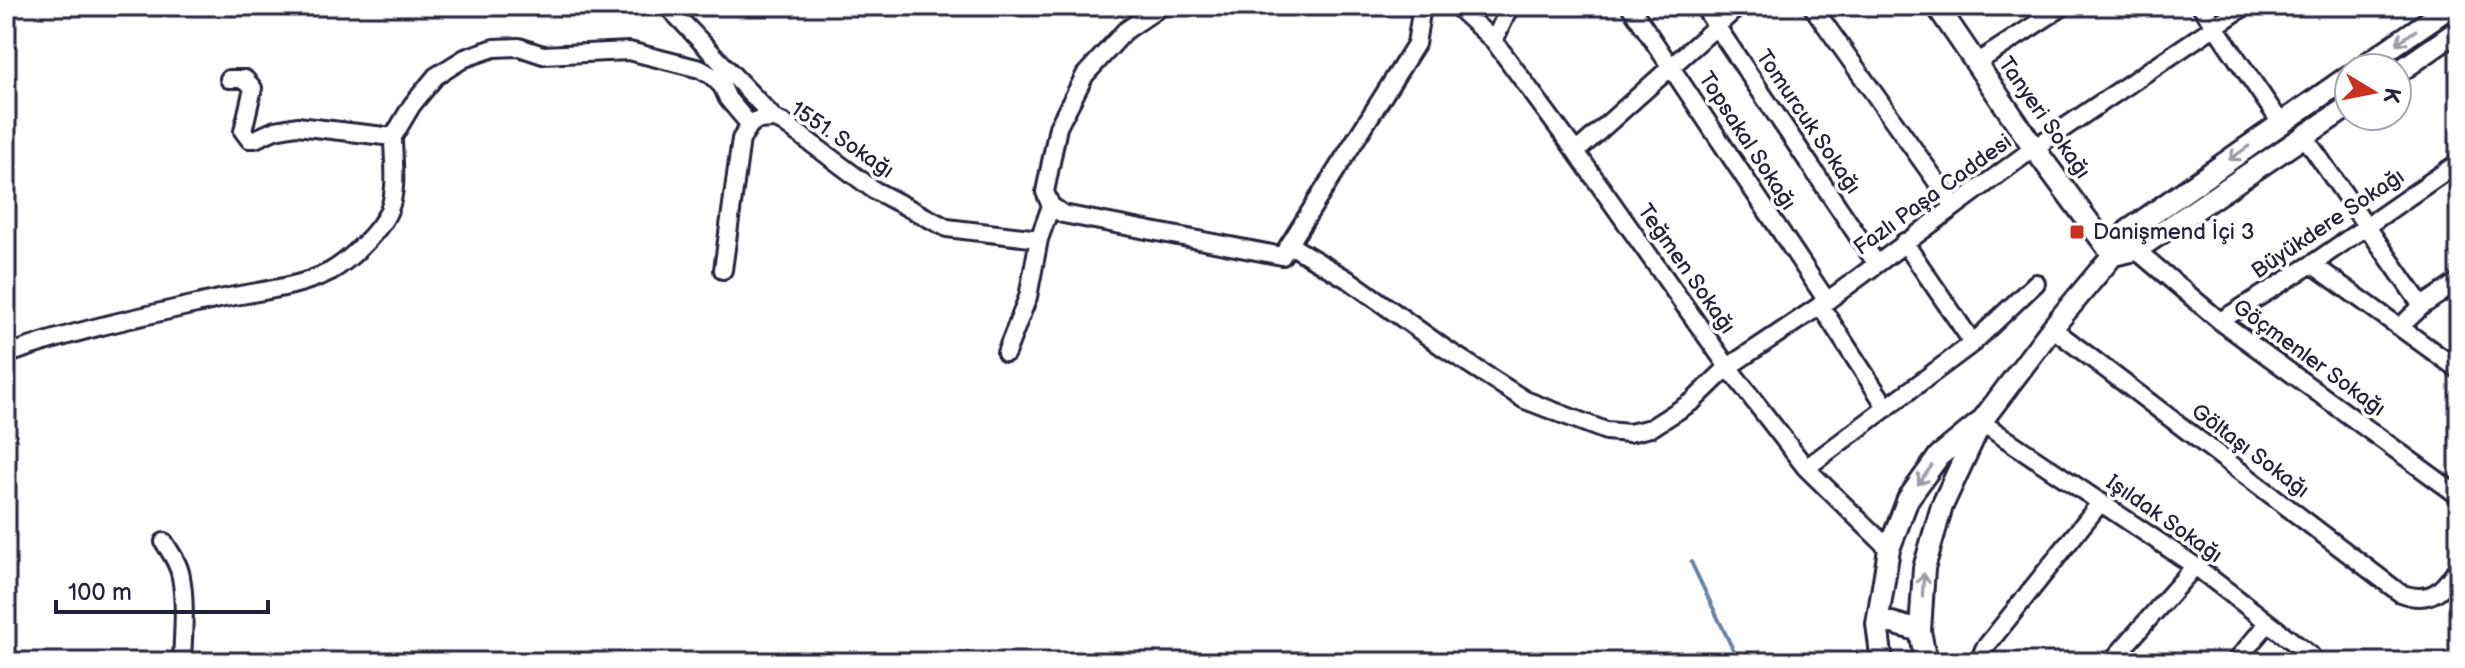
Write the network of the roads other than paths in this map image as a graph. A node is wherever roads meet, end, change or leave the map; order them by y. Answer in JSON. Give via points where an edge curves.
{"nodes":[{"id":1,"x":667,"y":6,"type":"edge"},
{"id":2,"x":1162,"y":6,"type":"edge"},
{"id":3,"x":1422,"y":6,"type":"edge"},
{"id":4,"x":1456,"y":6,"type":"edge"},
{"id":5,"x":1510,"y":6,"type":"edge"},
{"id":6,"x":1630,"y":6,"type":"edge"},
{"id":7,"x":1703,"y":6,"type":"edge"},
{"id":8,"x":1739,"y":6,"type":"edge"},
{"id":9,"x":1812,"y":6,"type":"edge"},
{"id":10,"x":1937,"y":6,"type":"edge"},
{"id":11,"x":2064,"y":6,"type":"edge"},
{"id":12,"x":2201,"y":6,"type":"edge"},
{"id":13,"x":2245,"y":6,"type":"edge"},
{"id":14,"x":2451,"y":6,"type":"edge"},
{"id":15,"x":1717,"y":25,"type":"junction"},
{"id":16,"x":2215,"y":26,"type":"junction"},
{"id":17,"x":2459,"y":30,"type":"edge"},
{"id":18,"x":1494,"y":41,"type":"junction"},
{"id":19,"x":2384,"y":52,"type":"edge"},
{"id":20,"x":2413,"y":62,"type":"edge"},
{"id":21,"x":1976,"y":63,"type":"junction"},
{"id":22,"x":1672,"y":67,"type":"junction"},
{"id":23,"x":229,"y":79,"type":"dead end"},
{"id":24,"x":2333,"y":87,"type":"edge"},
{"id":25,"x":2333,"y":117,"type":"edge"},
{"id":26,"x":775,"y":119,"type":"junction"},
{"id":27,"x":2281,"y":123,"type":"junction"},
{"id":28,"x":750,"y":125,"type":"junction"},
{"id":29,"x":2304,"y":136,"type":"junction"},
{"id":30,"x":393,"y":137,"type":"junction"},
{"id":31,"x":2034,"y":148,"type":"junction"},
{"id":32,"x":1576,"y":152,"type":"junction"},
{"id":33,"x":2459,"y":162,"type":"edge"},
{"id":34,"x":1051,"y":206,"type":"junction"},
{"id":35,"x":1954,"y":206,"type":"junction"},
{"id":36,"x":2366,"y":225,"type":"junction"},
{"id":37,"x":1039,"y":239,"type":"junction"},
{"id":38,"x":1904,"y":242,"type":"junction"},
{"id":39,"x":1290,"y":245,"type":"junction"},
{"id":40,"x":2136,"y":250,"type":"junction"},
{"id":41,"x":2113,"y":255,"type":"junction"},
{"id":42,"x":1876,"y":263,"type":"junction"},
{"id":43,"x":2312,"y":264,"type":"junction"},
{"id":44,"x":723,"y":270,"type":"dead end"},
{"id":45,"x":2459,"y":281,"type":"edge"},
{"id":46,"x":2036,"y":283,"type":"dead end"},
{"id":47,"x":1823,"y":303,"type":"junction"},
{"id":48,"x":2422,"y":306,"type":"junction"},
{"id":49,"x":2220,"y":321,"type":"junction"},
{"id":50,"x":2400,"y":327,"type":"junction"},
{"id":51,"x":2052,"y":328,"type":"junction"},
{"id":52,"x":1973,"y":343,"type":"junction"},
{"id":53,"x":1006,"y":353,"type":"dead end"},
{"id":54,"x":6,"y":355,"type":"edge"},
{"id":55,"x":1728,"y":367,"type":"junction"},
{"id":56,"x":2459,"y":370,"type":"edge"},
{"id":57,"x":1887,"y":408,"type":"junction"},
{"id":58,"x":1981,"y":422,"type":"junction"},
{"id":59,"x":1806,"y":468,"type":"junction"},
{"id":60,"x":2459,"y":496,"type":"edge"},
{"id":61,"x":2101,"y":502,"type":"junction"},
{"id":62,"x":164,"y":542,"type":"dead end"},
{"id":63,"x":1889,"y":549,"type":"junction"},
{"id":64,"x":2459,"y":565,"type":"edge"},
{"id":65,"x":2195,"y":566,"type":"junction"},
{"id":66,"x":2268,"y":623,"type":"junction"},
{"id":67,"x":1877,"y":624,"type":"junction"},
{"id":68,"x":1920,"y":631,"type":"junction"},
{"id":69,"x":182,"y":662,"type":"edge"},
{"id":70,"x":1882,"y":662,"type":"edge"},
{"id":71,"x":1926,"y":662,"type":"edge"},
{"id":72,"x":1979,"y":662,"type":"edge"},
{"id":73,"x":2111,"y":662,"type":"edge"},
{"id":74,"x":2235,"y":662,"type":"edge"},
{"id":75,"x":2315,"y":662,"type":"edge"}],
"edges":[{"from":1,"to":26,"type":"street"},
{"from":2,"to":34,"type":"street","via":[[1125,31],[1085,75],[1058,127],[1045,192]]},
{"from":3,"to":39,"type":"street","via":[[1416,44]]},
{"from":4,"to":18,"type":"street","name":"Teğmen Sokağı"},
{"from":5,"to":18,"type":"street"},
{"from":6,"to":22,"type":"street","name":"Topsakal Sokağı"},
{"from":7,"to":15,"type":"street","name":"Tomurcuk Sokağı"},
{"from":8,"to":15,"type":"street"},
{"from":9,"to":35,"type":"street"},
{"from":10,"to":21,"type":"street","name":"Tanyeri Sokağı"},
{"from":11,"to":21,"type":"street"},
{"from":12,"to":16,"type":"street"},
{"from":13,"to":16,"type":"street","name":"Fazlı Paşa Caddesi"},
{"from":14,"to":19,"type":"street","one_way":true},
{"from":15,"to":22,"type":"street"},
{"from":15,"to":42,"type":"street","name":"Tomurcuk Sokağı"},
{"from":16,"to":27,"type":"street"},
{"from":16,"to":31,"type":"street","name":"Fazlı Paşa Caddesi"},
{"from":17,"to":20,"type":"street"},
{"from":18,"to":32,"type":"street","name":"Teğmen Sokağı"},
{"from":21,"to":31,"type":"street","name":"Tanyeri Sokağı"},
{"from":22,"to":32,"type":"street"},
{"from":22,"to":47,"type":"street","name":"Topsakal Sokağı"},
{"from":23,"to":30,"type":"street","via":[[245,79],[253,88],[243,131],[249,139],[297,126]]},
{"from":24,"to":27,"type":"street"},
{"from":25,"to":29,"type":"street"},
{"from":26,"to":28,"type":"street","name":"1551. Sokağı"},
{"from":26,"to":37,"type":"street","name":"1551. Sokağı","via":[[874,190],[947,228]]},
{"from":27,"to":41,"type":"street","one_way":true,"via":[[2128,231]]},
{"from":28,"to":30,"type":"street","via":[[722,86],[700,69],[629,51],[543,55],[519,47],[494,48],[465,58],[436,76]]},
{"from":28,"to":44,"type":"street","via":[[741,139]]},
{"from":29,"to":36,"type":"street"},
{"from":29,"to":40,"type":"street"},
{"from":30,"to":54,"type":"street","via":[[390,209],[381,226],[332,270],[294,285],[97,328]]},
{"from":31,"to":35,"type":"street","name":"Fazlı Paşa Caddesi"},
{"from":31,"to":41,"type":"street","name":"Tanyeri Sokağı"},
{"from":32,"to":55,"type":"street","name":"Teğmen Sokağı"},
{"from":33,"to":36,"type":"street","name":"Büyükdere Sokağı"},
{"from":34,"to":37,"type":"street"},
{"from":34,"to":39,"type":"street","via":[[1063,214],[1282,256]]},
{"from":35,"to":38,"type":"street","name":"Fazlı Paşa Caddesi"},
{"from":36,"to":43,"type":"street","name":"Büyükdere Sokağı"},
{"from":36,"to":48,"type":"street"},
{"from":37,"to":53,"type":"street","via":[[1028,297]]},
{"from":38,"to":42,"type":"street","name":"Fazlı Paşa Caddesi"},
{"from":38,"to":52,"type":"street"},
{"from":39,"to":55,"type":"street","name":"Fazlı Paşa Caddesi","via":[[1525,400],[1606,431],[1651,428],[1693,401]]},
{"from":40,"to":41,"type":"street"},
{"from":40,"to":49,"type":"street","name":"Göçmenler Sokağı"},
{"from":41,"to":51,"type":"street"},
{"from":42,"to":47,"type":"street","name":"Fazlı Paşa Caddesi"},
{"from":43,"to":49,"type":"street","name":"Büyükdere Sokağı"},
{"from":43,"to":50,"type":"street"},
{"from":45,"to":48,"type":"street"},
{"from":46,"to":52,"type":"street"},
{"from":47,"to":55,"type":"street","name":"Fazlı Paşa Caddesi"},
{"from":47,"to":57,"type":"street","name":"Topsakal Sokağı"},
{"from":48,"to":50,"type":"street"},
{"from":49,"to":60,"type":"street","name":"Göçmenler Sokağı"},
{"from":50,"to":56,"type":"street"},
{"from":51,"to":58,"type":"street"},
{"from":51,"to":64,"type":"street","name":"Göltaşı Sokağı","via":[[2400,593],[2427,596],[2445,587]]},
{"from":52,"to":57,"type":"street"},
{"from":55,"to":59,"type":"street","name":"Teğmen Sokağı"},
{"from":57,"to":59,"type":"street"},
{"from":58,"to":61,"type":"street","name":"Işıldak Sokağı"},
{"from":58,"to":63,"type":"street","one_way":true,"via":[[1939,456],[1908,499]]},
{"from":68,"to":58,"type":"street","one_way":true,"via":[[1924,568],[1942,506]]},
{"from":59,"to":63,"type":"street","name":"Teğmen Sokağı"},
{"from":61,"to":65,"type":"street","name":"Işıldak Sokağı"},
{"from":61,"to":72,"type":"street"},
{"from":62,"to":69,"type":"street","via":[[181,577]]},
{"from":63,"to":67,"type":"street"},
{"from":65,"to":66,"type":"street","name":"Işıldak Sokağı"},
{"from":65,"to":73,"type":"street"},
{"from":66,"to":74,"type":"street"},
{"from":66,"to":75,"type":"street","name":"Işıldak Sokağı"},
{"from":67,"to":68,"type":"street"},
{"from":67,"to":70,"type":"street"},
{"from":68,"to":71,"type":"street"}]}
